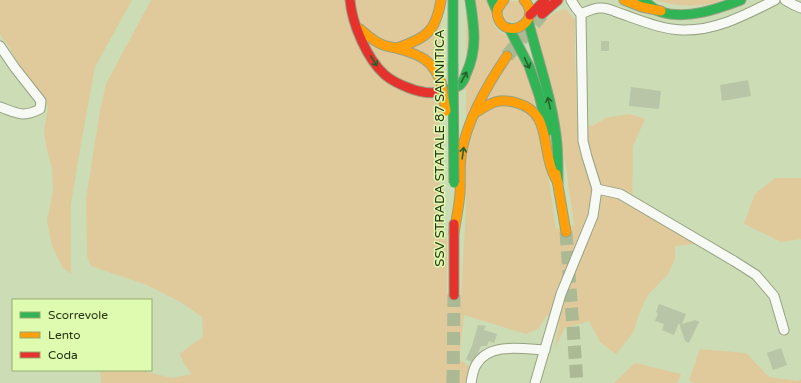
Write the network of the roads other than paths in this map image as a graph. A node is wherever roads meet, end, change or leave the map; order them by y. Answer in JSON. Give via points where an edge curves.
{"nodes":[{"id":1,"x":350,"y":0,"type":"edge"},
{"id":2,"x":441,"y":0,"type":"edge"},
{"id":3,"x":453,"y":0,"type":"edge"},
{"id":4,"x":470,"y":0,"type":"edge"},
{"id":5,"x":492,"y":0,"type":"edge"},
{"id":6,"x":504,"y":0,"type":"edge"},
{"id":7,"x":524,"y":0,"type":"edge"},
{"id":8,"x":545,"y":0,"type":"edge"},
{"id":9,"x":558,"y":0,"type":"edge"},
{"id":10,"x":624,"y":0,"type":"edge"},
{"id":11,"x":643,"y":0,"type":"edge"},
{"id":12,"x":741,"y":0,"type":"edge"},
{"id":13,"x":775,"y":0,"type":"edge"},
{"id":14,"x":785,"y":0,"type":"edge"},
{"id":15,"x":576,"y":7,"type":"edge"},
{"id":16,"x":797,"y":7,"type":"edge"},
{"id":17,"x":497,"y":11,"type":"junction"},
{"id":18,"x":661,"y":11,"type":"junction"},
{"id":19,"x":542,"y":14,"type":"tunnel mouth"},
{"id":20,"x":801,"y":16,"type":"edge"},
{"id":21,"x":529,"y":18,"type":"junction"},
{"id":22,"x":356,"y":27,"type":"junction"},
{"id":23,"x":509,"y":28,"type":"junction"},
{"id":24,"x":0,"y":46,"type":"edge"},
{"id":25,"x":397,"y":48,"type":"junction"},
{"id":26,"x":507,"y":56,"type":"tunnel mouth"},
{"id":27,"x":0,"y":107,"type":"edge"},
{"id":28,"x":475,"y":113,"type":"junction"},
{"id":29,"x":454,"y":183,"type":"junction"},
{"id":30,"x":558,"y":183,"type":"junction"},
{"id":31,"x":597,"y":189,"type":"junction"},
{"id":32,"x":566,"y":232,"type":"tunnel mouth"},
{"id":33,"x":454,"y":233,"type":"junction"},
{"id":34,"x":454,"y":295,"type":"tunnel mouth"},
{"id":35,"x":784,"y":330,"type":"dead end"},
{"id":36,"x":545,"y":350,"type":"junction"},
{"id":37,"x":470,"y":383,"type":"edge"},
{"id":38,"x":536,"y":383,"type":"edge"}],
"edges":[{"from":1,"to":22,"type":"main road"},
{"from":2,"to":25,"type":"main road","via":[[437,21],[427,35],[414,43]]},
{"from":3,"to":29,"type":"main road","name":"SSV STRADA STATALE 87 SANNITICA","bridge":true},
{"from":22,"to":4,"type":"main road","one_way":true,"via":[[375,63],[384,74],[417,91],[431,93],[451,90],[462,83],[472,62],[475,42]]},
{"from":5,"to":17,"type":"main road"},
{"from":6,"to":17,"type":"main road"},
{"from":7,"to":21,"type":"main road","via":[[529,7]]},
{"from":8,"to":21,"type":"main road"},
{"from":9,"to":19,"type":"main road"},
{"from":10,"to":18,"type":"main road","via":[[640,8]]},
{"from":11,"to":18,"type":"main road"},
{"from":12,"to":18,"type":"main road","via":[[696,13],[674,14]]},
{"from":13,"to":15,"type":"street","via":[[722,24],[697,30],[653,25],[603,8]]},
{"from":14,"to":16,"type":"street"},
{"from":15,"to":31,"type":"street","via":[[583,141]]},
{"from":16,"to":20,"type":"street"},
{"from":17,"to":23,"type":"main road","via":[[499,20]]},
{"from":21,"to":23,"type":"main road","via":[[520,28]]},
{"from":30,"to":21,"type":"main road","one_way":true,"via":[[557,144],[552,112]]},
{"from":22,"to":25,"type":"main road","via":[[374,41]]},
{"from":23,"to":30,"type":"main road","one_way":true,"via":[[529,66],[539,95]]},
{"from":24,"to":27,"type":"street","via":[[41,101],[40,109],[32,114],[22,115]]},
{"from":25,"to":29,"type":"main road","bridge":true,"via":[[428,61],[437,72],[446,109],[447,144]]},
{"from":26,"to":28,"type":"main road","via":[[483,94]]},
{"from":28,"to":30,"type":"main road","via":[[503,100],[532,109],[542,126],[551,169]]},
{"from":33,"to":28,"type":"main road","one_way":true,"via":[[460,195],[462,153],[467,130]]},
{"from":29,"to":33,"type":"main road","name":"SSV STRADA STATALE 87 SANNITICA"},
{"from":30,"to":32,"type":"main road"},
{"from":31,"to":35,"type":"street","via":[[620,194],[756,275],[774,296]]},
{"from":31,"to":36,"type":"street","via":[[593,216],[561,294]]},
{"from":33,"to":34,"type":"main road","name":"SSV STRADA STATALE 87 SANNITICA"},
{"from":36,"to":37,"type":"street","via":[[517,348],[485,354],[476,365]]},
{"from":36,"to":38,"type":"street"}]}
